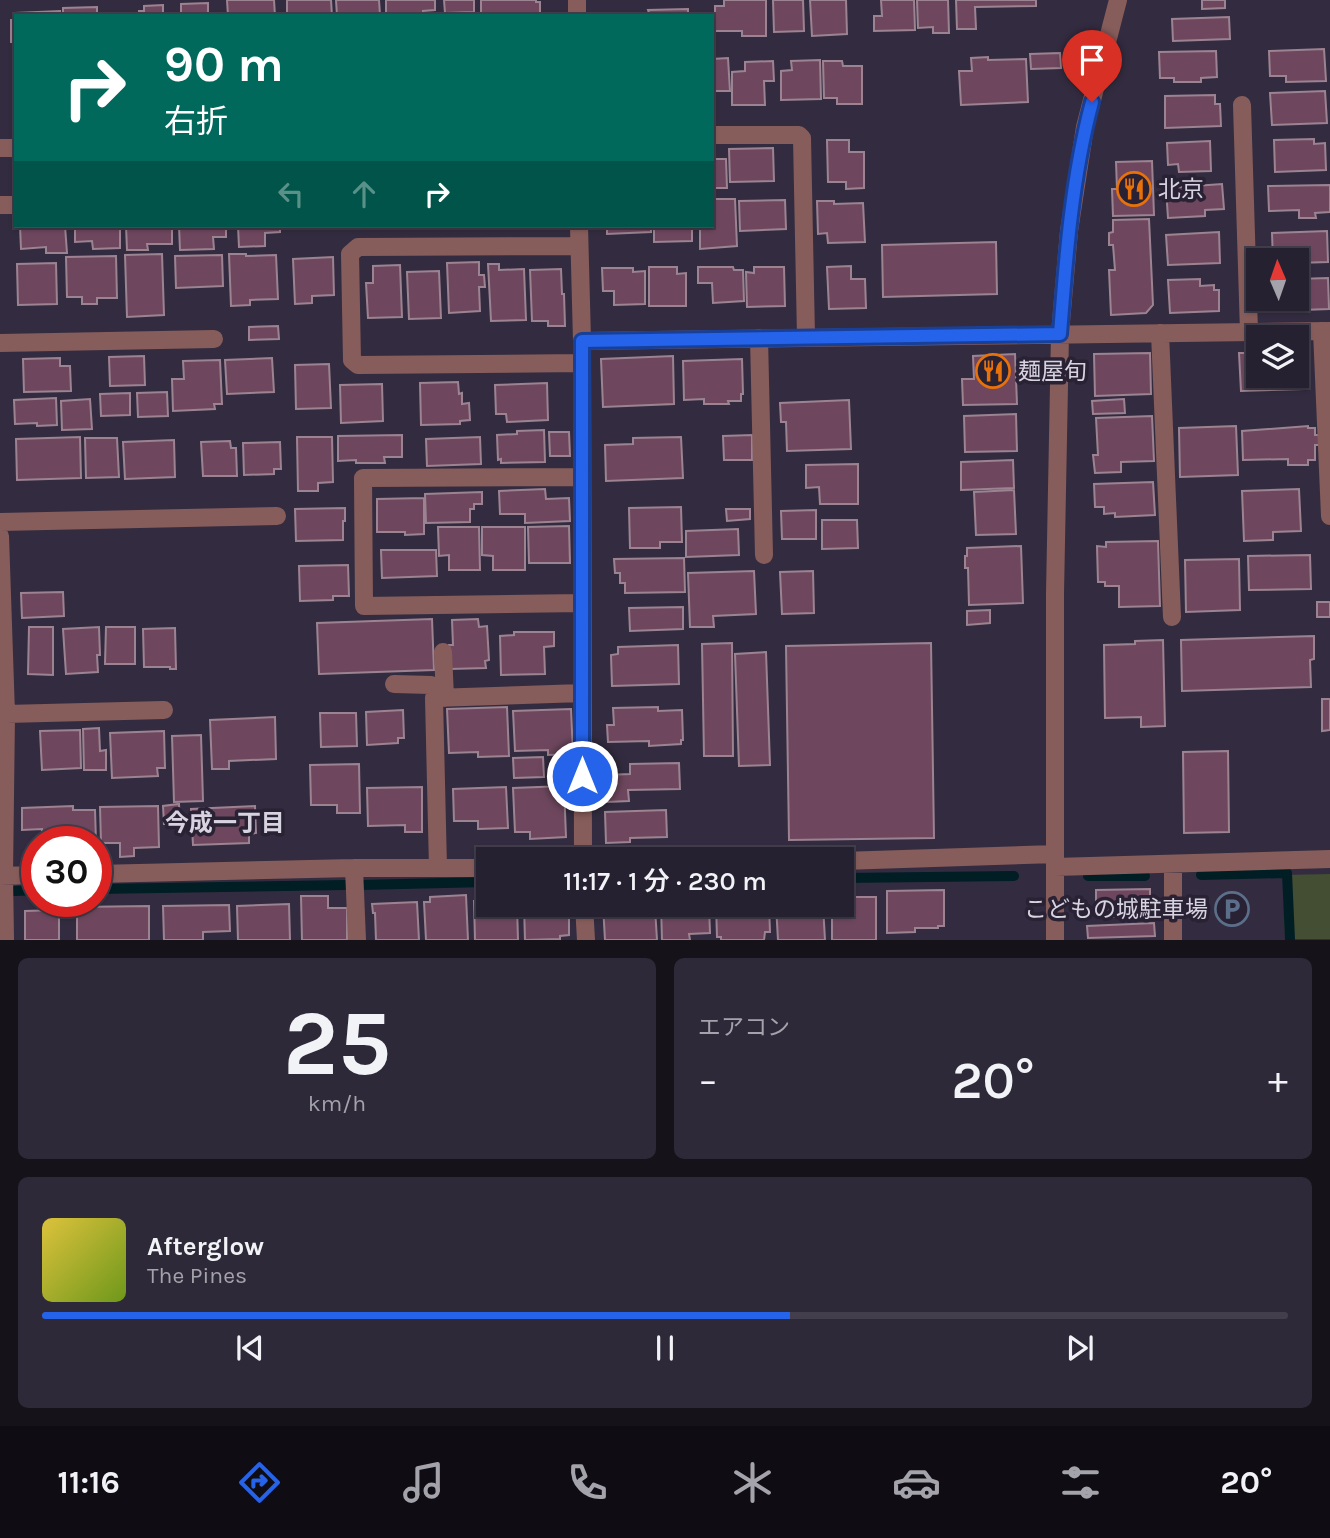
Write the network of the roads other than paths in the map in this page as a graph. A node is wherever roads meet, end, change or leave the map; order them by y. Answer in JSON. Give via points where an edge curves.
{"nodes":[{"id":1,"x":1118,"y":0,"type":"edge"},
{"id":2,"x":1242,"y":105,"type":"dead end"},
{"id":3,"x":714,"y":135,"type":"edge"},
{"id":4,"x":579,"y":228,"type":"edge"},
{"id":5,"x":579,"y":246,"type":"junction"},
{"id":6,"x":1249,"y":325,"type":"edge"},
{"id":7,"x":1326,"y":331,"type":"edge"},
{"id":8,"x":1246,"y":332,"type":"edge"},
{"id":9,"x":1160,"y":333,"type":"junction"},
{"id":10,"x":1060,"y":334,"type":"junction"},
{"id":11,"x":806,"y":337,"type":"junction"},
{"id":12,"x":760,"y":338,"type":"junction"},
{"id":13,"x":214,"y":339,"type":"dead end"},
{"id":14,"x":582,"y":341,"type":"junction"},
{"id":15,"x":0,"y":343,"type":"edge"},
{"id":16,"x":582,"y":363,"type":"junction"},
{"id":17,"x":582,"y":477,"type":"junction"},
{"id":18,"x":277,"y":516,"type":"dead end"},
{"id":19,"x":1330,"y":516,"type":"edge"},
{"id":20,"x":0,"y":522,"type":"edge"},
{"id":21,"x":0,"y":536,"type":"edge"},
{"id":22,"x":764,"y":555,"type":"dead end"},
{"id":23,"x":582,"y":603,"type":"junction"},
{"id":24,"x":1172,"y":617,"type":"dead end"},
{"id":25,"x":443,"y":652,"type":"dead end"},
{"id":26,"x":394,"y":684,"type":"dead end"},
{"id":27,"x":582,"y":693,"type":"junction"},
{"id":28,"x":445,"y":695,"type":"junction"},
{"id":29,"x":164,"y":710,"type":"dead end"},
{"id":30,"x":6,"y":714,"type":"junction"},
{"id":31,"x":583,"y":847,"type":"edge"},
{"id":32,"x":1330,"y":859,"type":"edge"},
{"id":33,"x":1055,"y":860,"type":"junction"},
{"id":34,"x":854,"y":861,"type":"edge"},
{"id":35,"x":1173,"y":864,"type":"junction"},
{"id":36,"x":354,"y":868,"type":"junction"},
{"id":37,"x":476,"y":868,"type":"edge"},
{"id":38,"x":438,"y":869,"type":"junction"},
{"id":39,"x":112,"y":874,"type":"edge"},
{"id":40,"x":21,"y":875,"type":"edge"},
{"id":41,"x":2,"y":876,"type":"edge"},
{"id":42,"x":585,"y":917,"type":"edge"},
{"id":43,"x":5,"y":940,"type":"edge"},
{"id":44,"x":356,"y":940,"type":"edge"},
{"id":45,"x":586,"y":940,"type":"edge"},
{"id":46,"x":1055,"y":940,"type":"edge"},
{"id":47,"x":1173,"y":940,"type":"edge"}],
"edges":[{"from":1,"to":10,"type":"street","via":[[1085,127]]},
{"from":2,"to":6,"type":"street"},
{"from":3,"to":11,"type":"street","via":[[802,138]]},
{"from":4,"to":5,"type":"street"},
{"from":5,"to":14,"type":"street"},
{"from":5,"to":16,"type":"street","via":[[358,247],[350,254],[352,360],[358,365]]},
{"from":7,"to":19,"type":"street"},
{"from":8,"to":9,"type":"street"},
{"from":9,"to":10,"type":"street"},
{"from":9,"to":24,"type":"street"},
{"from":10,"to":11,"type":"street"},
{"from":10,"to":33,"type":"street"},
{"from":11,"to":12,"type":"street"},
{"from":12,"to":14,"type":"street"},
{"from":12,"to":22,"type":"street"},
{"from":13,"to":15,"type":"street"},
{"from":14,"to":16,"type":"street"},
{"from":16,"to":17,"type":"street"},
{"from":17,"to":23,"type":"street"},
{"from":17,"to":23,"type":"street","via":[[363,478],[364,606]]},
{"from":18,"to":20,"type":"street"},
{"from":21,"to":30,"type":"street"},
{"from":23,"to":27,"type":"street"},
{"from":25,"to":28,"type":"street"},
{"from":26,"to":28,"type":"street","via":[[431,685]]},
{"from":27,"to":28,"type":"street"},
{"from":27,"to":31,"type":"street"},
{"from":28,"to":38,"type":"street","via":[[434,698]]},
{"from":29,"to":30,"type":"street"},
{"from":30,"to":41,"type":"street"},
{"from":32,"to":35,"type":"street"},
{"from":33,"to":34,"type":"street"},
{"from":33,"to":35,"type":"street"},
{"from":33,"to":46,"type":"street"},
{"from":35,"to":47,"type":"street"},
{"from":36,"to":38,"type":"street"},
{"from":36,"to":39,"type":"street"},
{"from":36,"to":44,"type":"street"},
{"from":37,"to":38,"type":"street"},
{"from":40,"to":41,"type":"street"},
{"from":41,"to":43,"type":"street"},
{"from":42,"to":45,"type":"street"}]}
